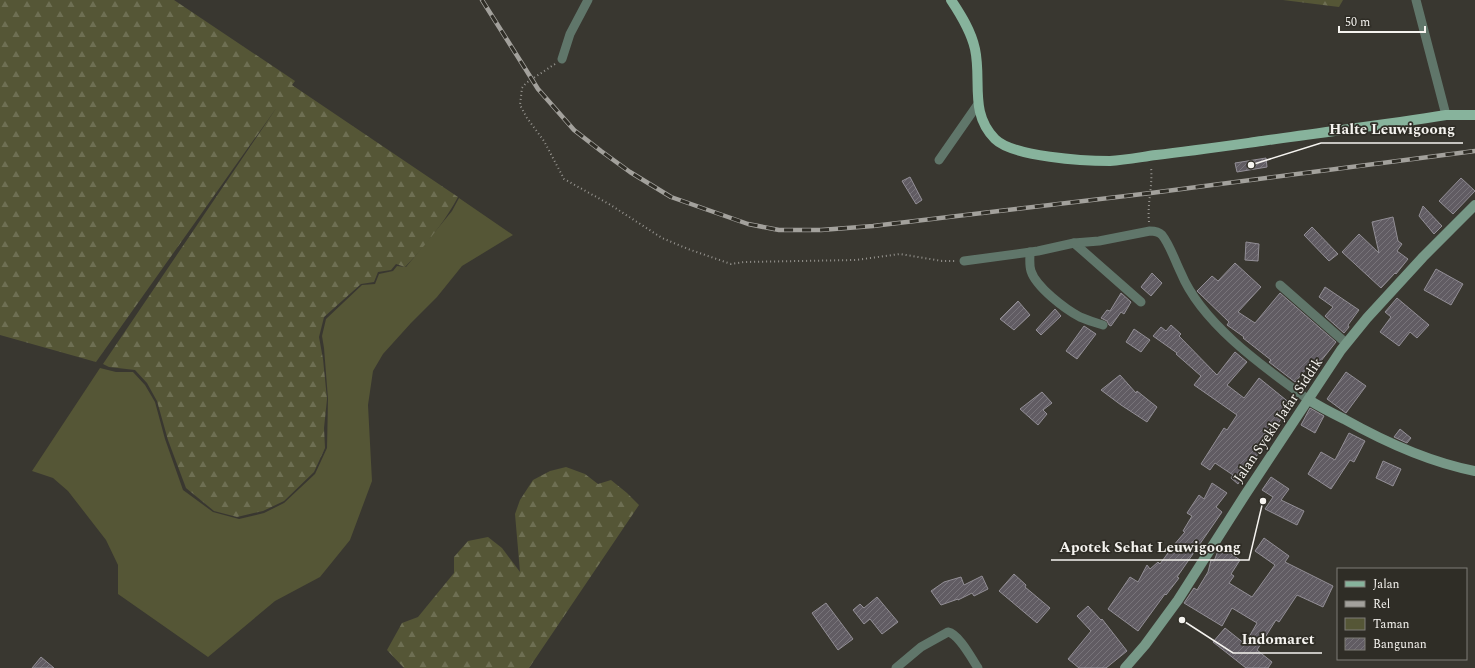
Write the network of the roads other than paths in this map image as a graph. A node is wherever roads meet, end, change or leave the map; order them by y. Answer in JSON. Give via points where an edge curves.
{"nodes":[{"id":1,"x":588,"y":0,"type":"edge"},
{"id":2,"x":951,"y":0,"type":"edge"},
{"id":3,"x":1416,"y":0,"type":"edge"},
{"id":4,"x":562,"y":58,"type":"road end"},
{"id":5,"x":978,"y":104,"type":"junction"},
{"id":6,"x":1446,"y":115,"type":"junction"},
{"id":7,"x":1475,"y":115,"type":"edge"},
{"id":8,"x":939,"y":160,"type":"dead end"},
{"id":9,"x":1475,"y":205,"type":"edge"},
{"id":10,"x":1074,"y":243,"type":"junction"},
{"id":11,"x":1030,"y":252,"type":"junction"},
{"id":12,"x":964,"y":261,"type":"road end"},
{"id":13,"x":1280,"y":285,"type":"dead end"},
{"id":14,"x":1141,"y":302,"type":"dead end"},
{"id":15,"x":1103,"y":325,"type":"dead end"},
{"id":16,"x":1346,"y":343,"type":"junction"},
{"id":17,"x":1309,"y":400,"type":"junction"},
{"id":18,"x":1475,"y":471,"type":"edge"},
{"id":19,"x":896,"y":668,"type":"edge"},
{"id":20,"x":978,"y":668,"type":"edge"},
{"id":21,"x":1125,"y":668,"type":"edge"}],
"edges":[{"from":1,"to":4,"type":"street","via":[[570,34]]},
{"from":2,"to":5,"type":"main road","via":[[963,19],[974,48],[978,74]]},
{"from":3,"to":6,"type":"street"},
{"from":5,"to":6,"type":"main road","via":[[986,126],[1003,146],[1083,160],[1112,161]]},
{"from":5,"to":8,"type":"street"},
{"from":6,"to":7,"type":"main road"},
{"from":9,"to":16,"type":"main road","name":"Jalan Syekh Jafar Siddik","via":[[1423,257]]},
{"from":10,"to":11,"type":"street"},
{"from":10,"to":14,"type":"street"},
{"from":10,"to":17,"type":"street","via":[[1150,231],[1162,235],[1186,286],[1209,316],[1258,363]]},
{"from":11,"to":12,"type":"street"},
{"from":11,"to":15,"type":"street","via":[[1031,272],[1041,286],[1055,300],[1080,317]]},
{"from":13,"to":16,"type":"street"},
{"from":16,"to":17,"type":"main road","name":"Jalan Syekh Jafar Siddik"},
{"from":17,"to":18,"type":"main road","via":[[1370,434],[1404,449],[1442,463]]},
{"from":17,"to":21,"type":"main road","name":"Jalan Syekh Jafar Siddik","via":[[1178,600]]},
{"from":19,"to":20,"type":"street","via":[[921,647],[948,632],[959,640]]}]}
